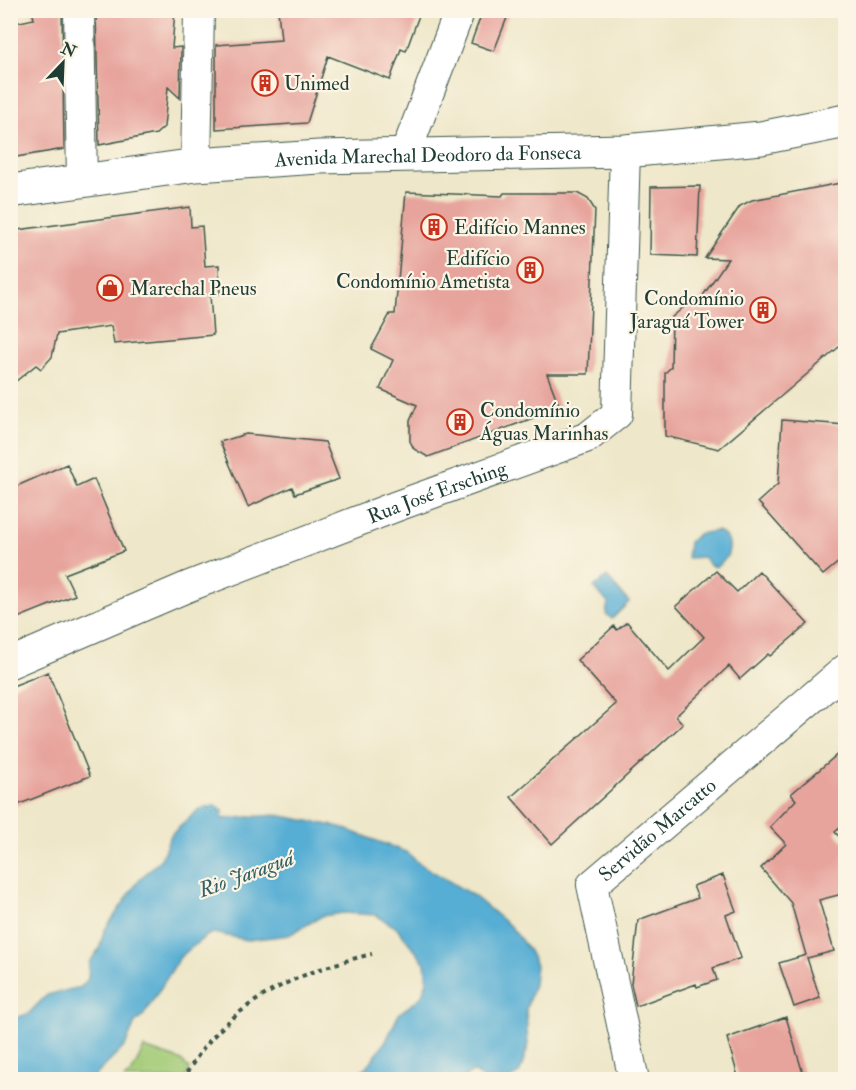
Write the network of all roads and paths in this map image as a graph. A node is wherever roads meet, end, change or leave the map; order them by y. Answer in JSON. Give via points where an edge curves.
{"nodes":[{"id":1,"x":79,"y":10,"type":"edge"},
{"id":2,"x":199,"y":10,"type":"edge"},
{"id":3,"x":460,"y":10,"type":"edge"},
{"id":4,"x":846,"y":121,"type":"edge"},
{"id":5,"x":625,"y":151,"type":"junction"},
{"id":6,"x":405,"y":155,"type":"junction"},
{"id":7,"x":196,"y":165,"type":"junction"},
{"id":8,"x":81,"y":181,"type":"junction"},
{"id":9,"x":10,"y":191,"type":"edge"},
{"id":10,"x":10,"y":663,"type":"edge"},
{"id":11,"x":846,"y":669,"type":"edge"},
{"id":12,"x":372,"y":954,"type":"dead end"},
{"id":13,"x":181,"y":1080,"type":"edge"},
{"id":14,"x":634,"y":1080,"type":"edge"}],
"edges":[{"from":1,"to":8,"type":"street"},
{"from":2,"to":7,"type":"street"},
{"from":3,"to":6,"type":"street"},
{"from":4,"to":5,"type":"main road","name":"Avenida Marechal Deodoro da Fonseca","via":[[761,138]]},
{"from":5,"to":6,"type":"main road","name":"Avenida Marechal Deodoro da Fonseca"},
{"from":5,"to":10,"type":"street","name":"Rua José Ersching","via":[[617,414],[588,437],[187,587]]},
{"from":6,"to":7,"type":"main road","name":"Avenida Marechal Deodoro da Fonseca"},
{"from":7,"to":8,"type":"main road","name":"Avenida Marechal Deodoro da Fonseca"},
{"from":8,"to":9,"type":"main road","name":"Avenida Marechal Deodoro da Fonseca"},
{"from":11,"to":14,"type":"street","name":"Servidão Marcatto","via":[[592,885]]},
{"from":12,"to":13,"type":"path","via":[[330,964],[282,984],[238,1012]]}]}
